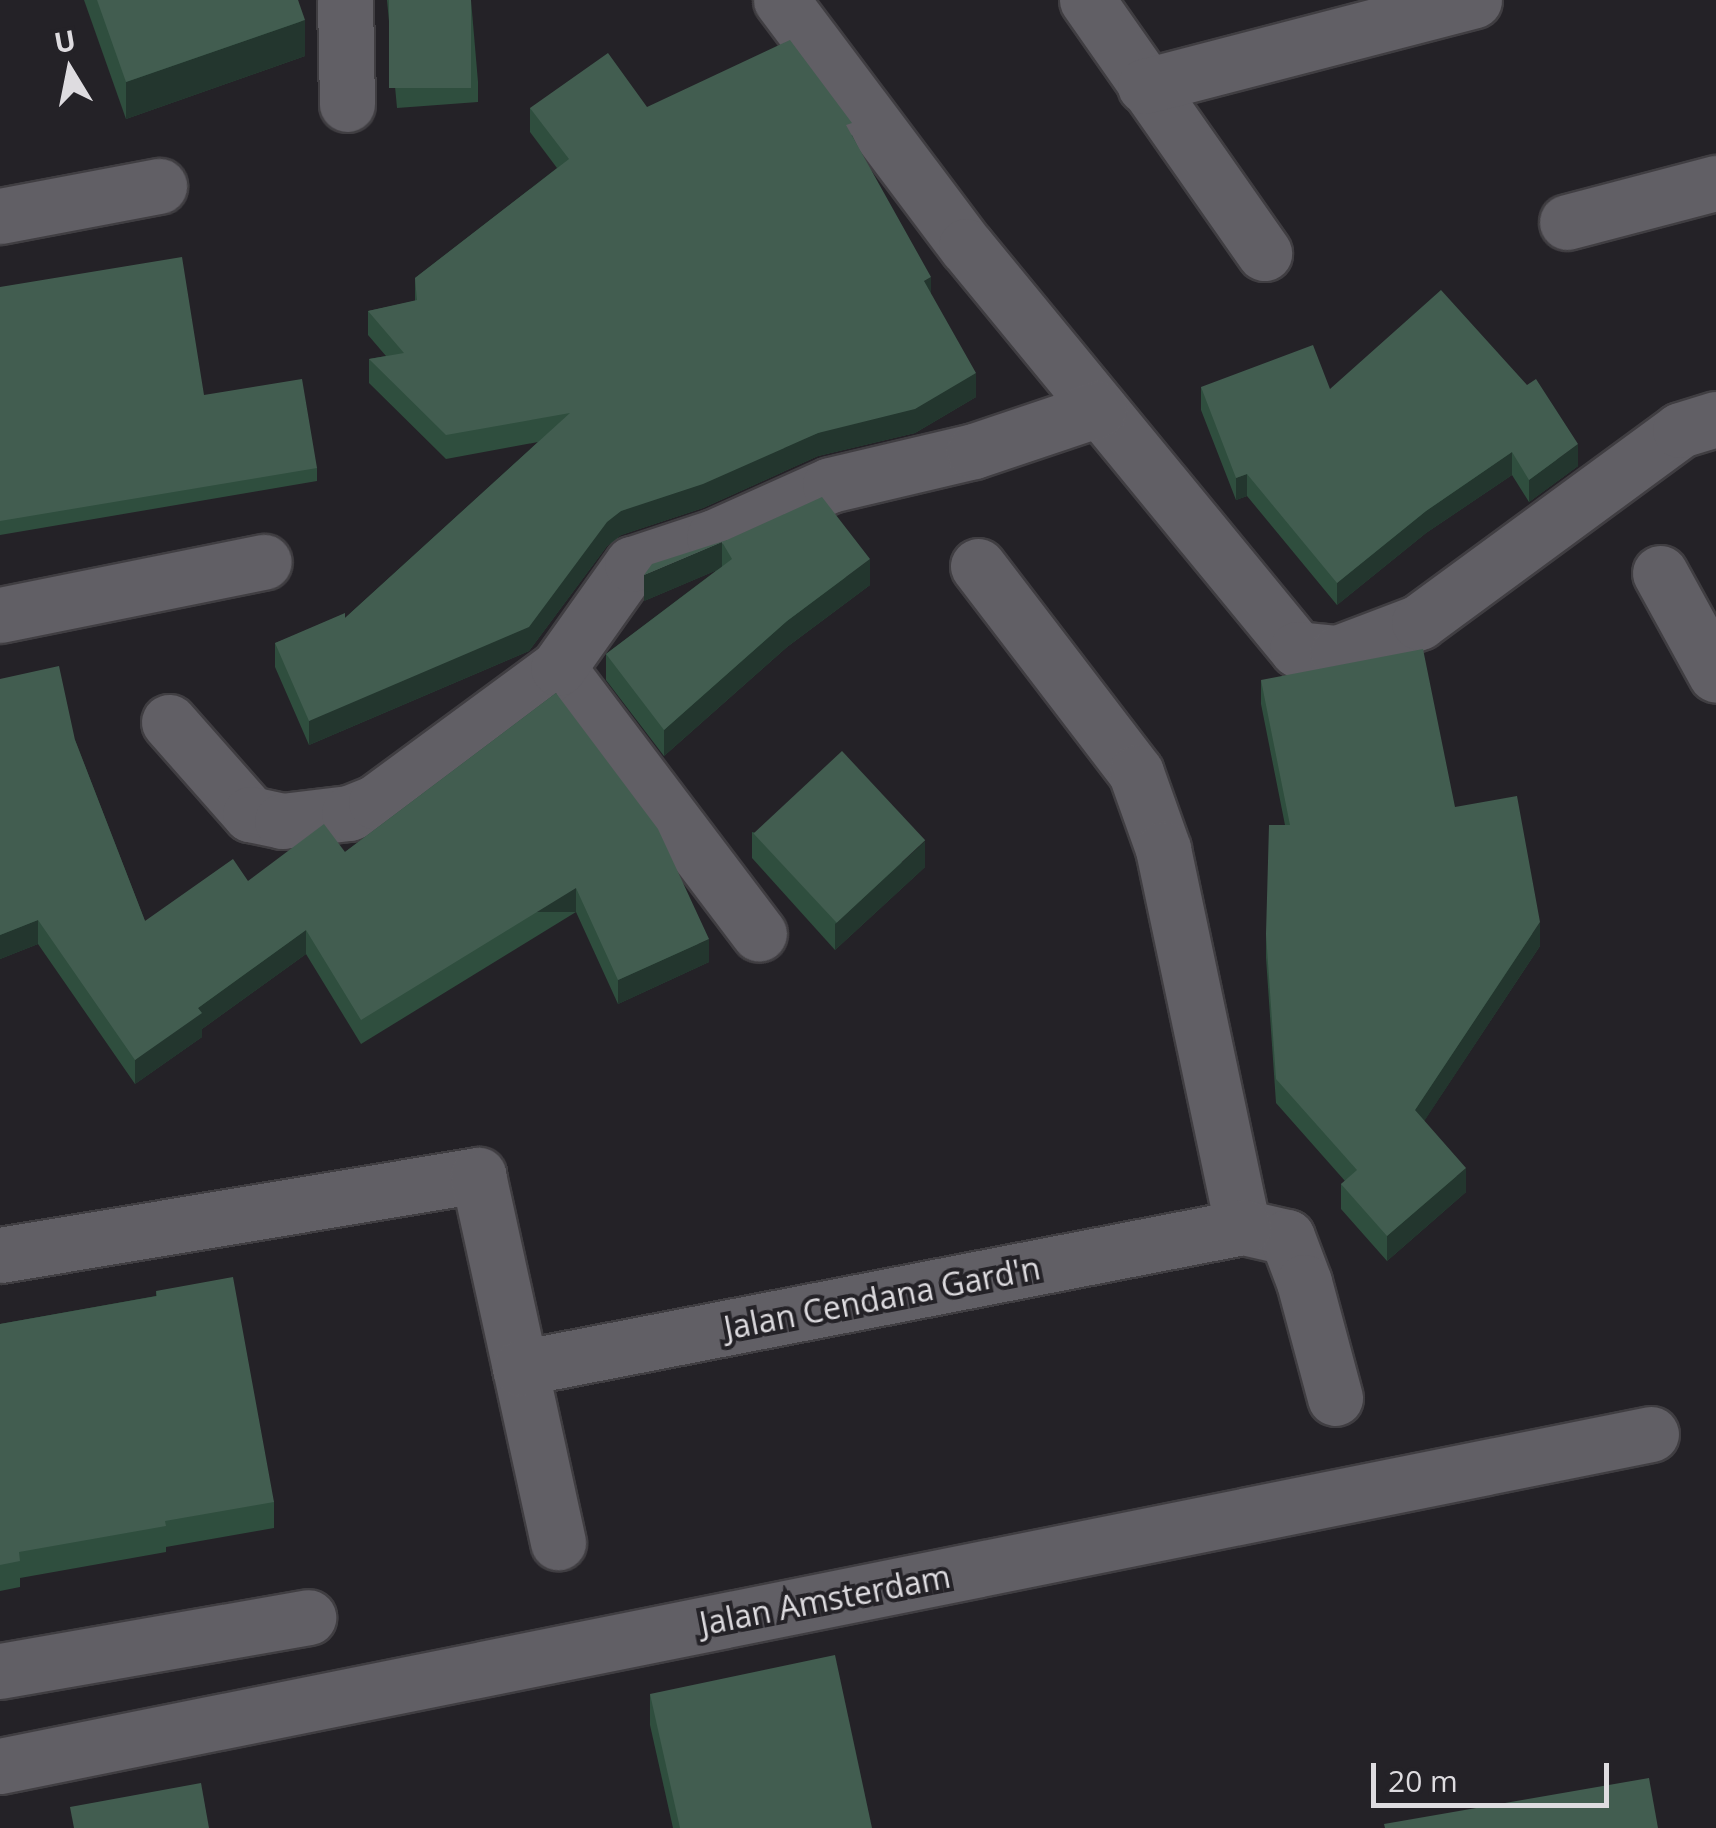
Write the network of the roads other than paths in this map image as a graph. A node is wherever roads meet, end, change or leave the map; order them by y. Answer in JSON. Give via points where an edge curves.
{"nodes":[{"id":1,"x":345,"y":0,"type":"edge"},
{"id":2,"x":781,"y":0,"type":"edge"},
{"id":3,"x":1088,"y":0,"type":"edge"},
{"id":4,"x":1474,"y":0,"type":"edge"},
{"id":5,"x":1145,"y":86,"type":"junction"},
{"id":6,"x":347,"y":104,"type":"dead end"},
{"id":7,"x":1716,"y":184,"type":"edge"},
{"id":8,"x":159,"y":186,"type":"dead end"},
{"id":9,"x":0,"y":216,"type":"edge"},
{"id":10,"x":1567,"y":222,"type":"dead end"},
{"id":11,"x":1264,"y":253,"type":"dead end"},
{"id":12,"x":1099,"y":409,"type":"junction"},
{"id":13,"x":1716,"y":419,"type":"edge"},
{"id":14,"x":264,"y":562,"type":"dead end"},
{"id":15,"x":978,"y":566,"type":"dead end"},
{"id":16,"x":1660,"y":572,"type":"dead end"},
{"id":17,"x":0,"y":615,"type":"edge"},
{"id":18,"x":558,"y":668,"type":"junction"},
{"id":19,"x":1716,"y":675,"type":"edge"},
{"id":20,"x":169,"y":722,"type":"dead end"},
{"id":21,"x":759,"y":934,"type":"dead end"},
{"id":22,"x":1243,"y":1227,"type":"junction"},
{"id":23,"x":0,"y":1256,"type":"edge"},
{"id":24,"x":520,"y":1368,"type":"junction"},
{"id":25,"x":1335,"y":1398,"type":"dead end"},
{"id":26,"x":1651,"y":1434,"type":"dead end"},
{"id":27,"x":558,"y":1542,"type":"dead end"},
{"id":28,"x":308,"y":1617,"type":"dead end"},
{"id":29,"x":0,"y":1671,"type":"edge"},
{"id":30,"x":0,"y":1766,"type":"edge"}],
"edges":[{"from":1,"to":6,"type":"street"},
{"from":2,"to":12,"type":"street"},
{"from":3,"to":5,"type":"street"},
{"from":4,"to":5,"type":"street"},
{"from":5,"to":11,"type":"street"},
{"from":7,"to":10,"type":"street"},
{"from":8,"to":9,"type":"street"},
{"from":12,"to":13,"type":"street","via":[[1297,649],[1338,654],[1419,622],[1680,430]]},
{"from":12,"to":18,"type":"street","via":[[974,451],[830,484],[714,537],[632,564]]},
{"from":14,"to":17,"type":"street"},
{"from":15,"to":22,"type":"street","via":[[1136,773],[1163,849]]},
{"from":16,"to":19,"type":"street"},
{"from":18,"to":20,"type":"street","via":[[376,802],[349,813],[282,821],[250,814]]},
{"from":18,"to":21,"type":"street"},
{"from":22,"to":24,"type":"street","name":"Jalan Cendana Gard'n"},
{"from":22,"to":25,"type":"street","name":"Jalan Cendana Gard'n","via":[[1286,1237]]},
{"from":23,"to":24,"type":"street","via":[[478,1174]]},
{"from":24,"to":27,"type":"street"},
{"from":26,"to":30,"type":"street","name":"Jalan Amsterdam"},
{"from":28,"to":29,"type":"street"}]}
